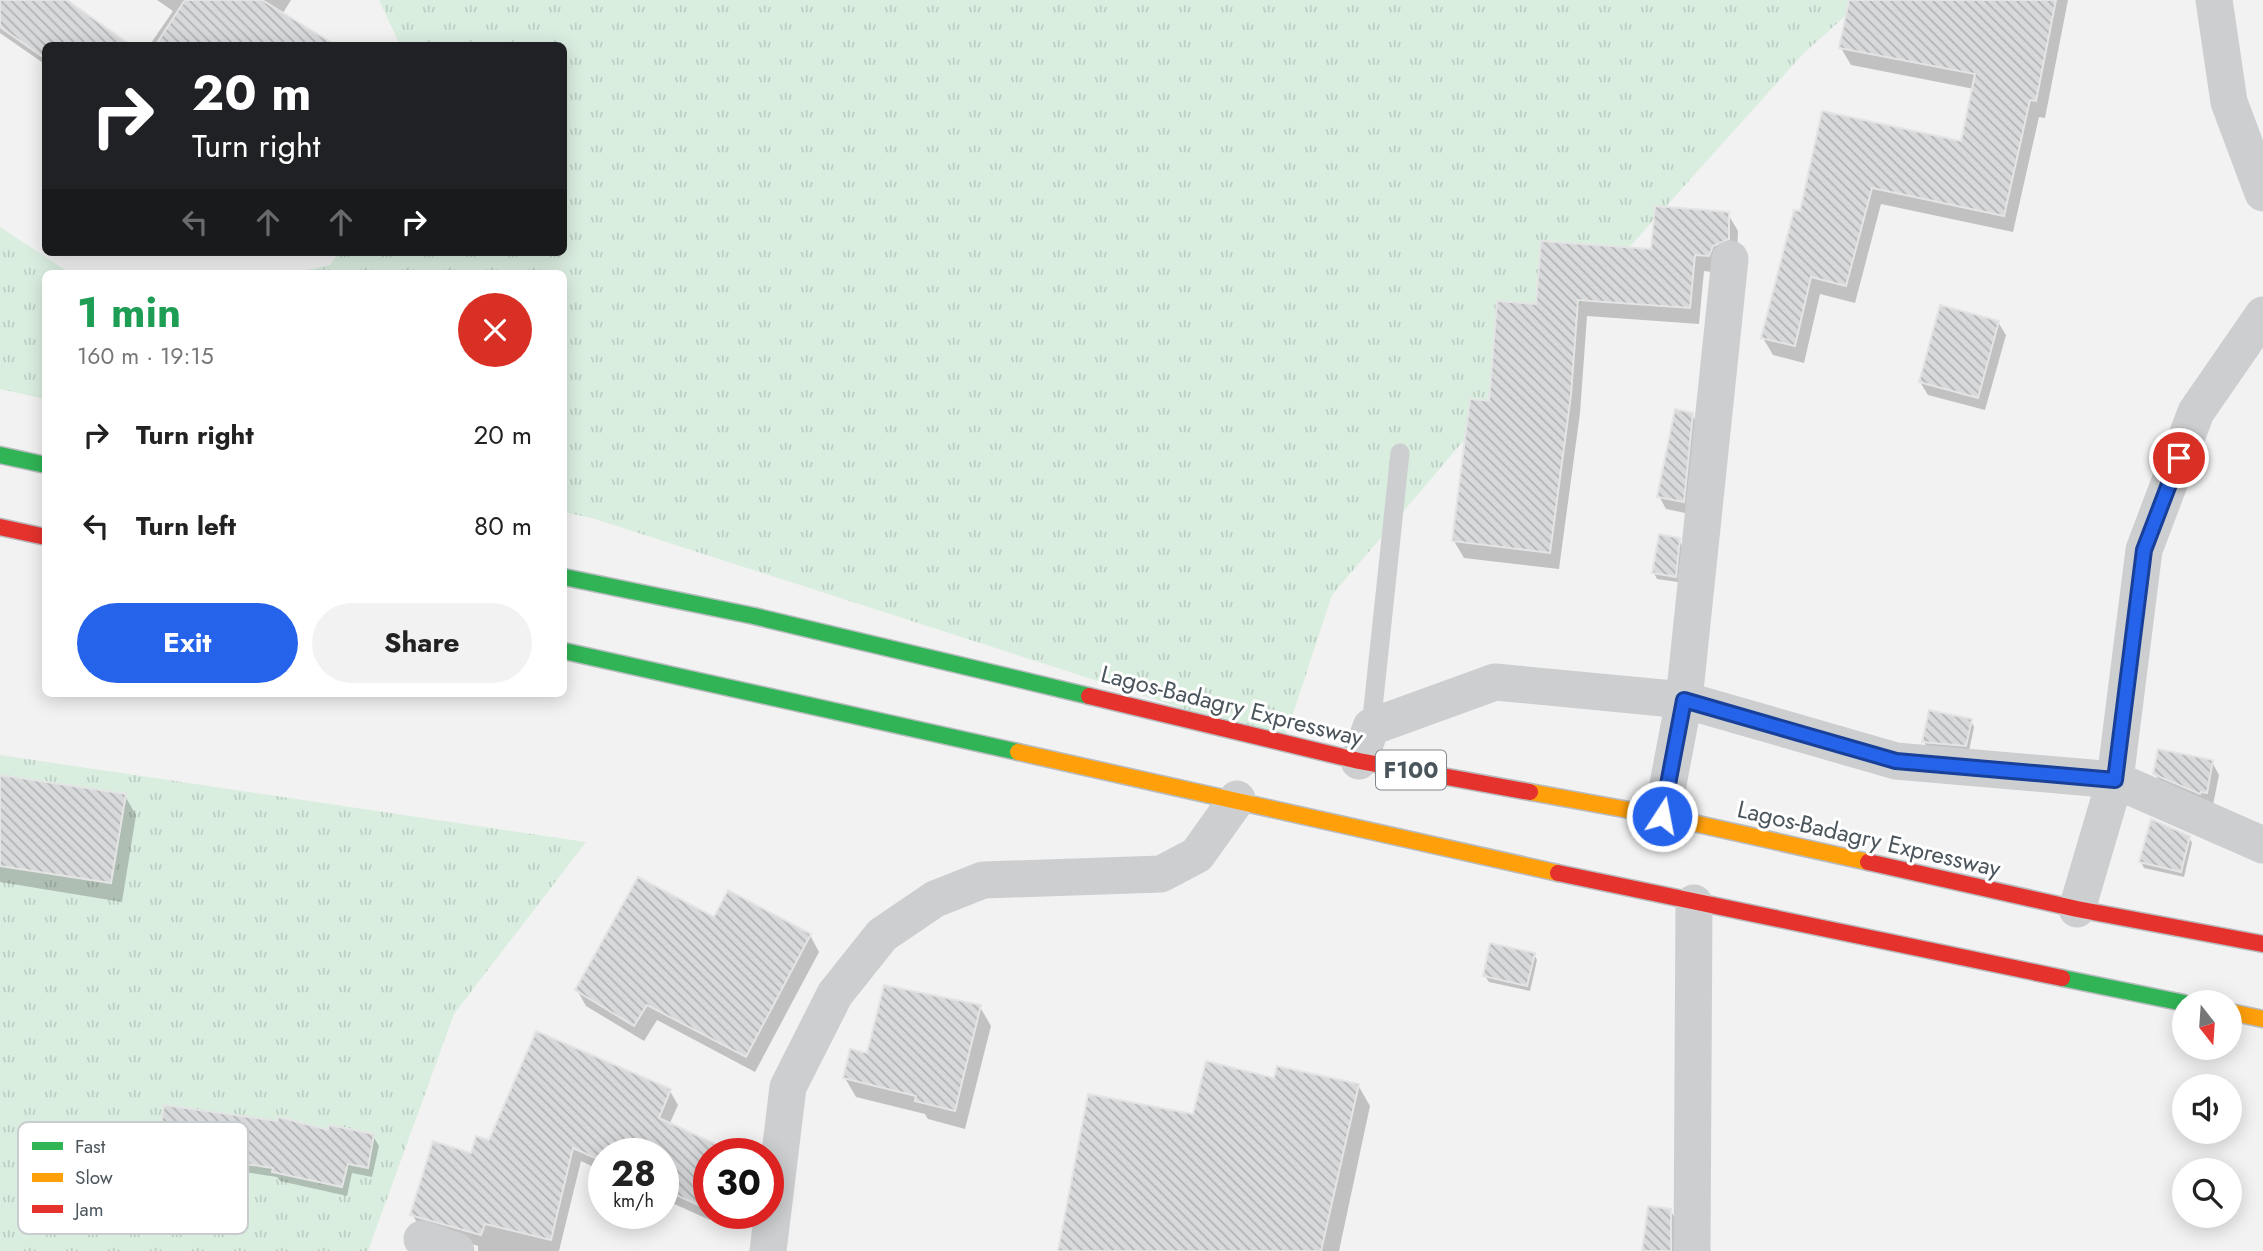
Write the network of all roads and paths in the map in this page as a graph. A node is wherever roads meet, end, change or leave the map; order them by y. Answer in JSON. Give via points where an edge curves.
{"nodes":[{"id":1,"x":2214,"y":0,"type":"edge"},
{"id":2,"x":2263,"y":193,"type":"edge"},
{"id":3,"x":1730,"y":259,"type":"dead end"},
{"id":4,"x":2263,"y":316,"type":"edge"},
{"id":5,"x":1401,"y":453,"type":"dead end"},
{"id":6,"x":0,"y":455,"type":"edge"},
{"id":7,"x":42,"y":464,"type":"edge"},
{"id":8,"x":0,"y":527,"type":"edge"},
{"id":9,"x":42,"y":536,"type":"edge"},
{"id":10,"x":567,"y":578,"type":"edge"},
{"id":11,"x":567,"y":652,"type":"edge"},
{"id":12,"x":1684,"y":700,"type":"junction"},
{"id":13,"x":1365,"y":744,"type":"junction"},
{"id":14,"x":2115,"y":780,"type":"junction"},
{"id":15,"x":1237,"y":799,"type":"junction"},
{"id":16,"x":1662,"y":816,"type":"junction"},
{"id":17,"x":2263,"y":845,"type":"edge"},
{"id":18,"x":1694,"y":903,"type":"junction"},
{"id":19,"x":2077,"y":909,"type":"junction"},
{"id":20,"x":2263,"y":944,"type":"edge"},
{"id":21,"x":2172,"y":1001,"type":"edge"},
{"id":22,"x":2242,"y":1015,"type":"edge"},
{"id":23,"x":2263,"y":1019,"type":"edge"},
{"id":24,"x":422,"y":1239,"type":"dead end"},
{"id":25,"x":456,"y":1251,"type":"edge"},
{"id":26,"x":768,"y":1251,"type":"edge"},
{"id":27,"x":1692,"y":1251,"type":"edge"}],
"edges":[{"from":1,"to":2,"type":"street","via":[[2229,102]]},
{"from":3,"to":12,"type":"street"},
{"from":4,"to":14,"type":"street","via":[[2196,412],[2144,550]]},
{"from":5,"to":13,"type":"lane"},
{"from":6,"to":7,"type":"highway"},
{"from":8,"to":9,"type":"highway"},
{"from":10,"to":13,"type":"highway","name":"Lagos-Badagry Expressway","number":"F100"},
{"from":11,"to":15,"type":"highway"},
{"from":12,"to":13,"type":"street","via":[[1495,682]]},
{"from":12,"to":14,"type":"street","via":[[1896,761]]},
{"from":12,"to":16,"type":"street"},
{"from":13,"to":16,"type":"highway","name":"Lagos-Badagry Expressway","number":"F100"},
{"from":14,"to":17,"type":"street"},
{"from":14,"to":19,"type":"street"},
{"from":15,"to":18,"type":"highway"},
{"from":15,"to":26,"type":"street","via":[[1197,855],[1161,874],[983,880],[934,899],[882,935],[835,994],[788,1087]]},
{"from":16,"to":19,"type":"highway","name":"Lagos-Badagry Expressway","number":"F100"},
{"from":18,"to":21,"type":"highway"},
{"from":18,"to":27,"type":"street"},
{"from":19,"to":20,"type":"highway","name":"Lagos-Badagry Expressway","number":"F100"},
{"from":22,"to":23,"type":"highway"},
{"from":24,"to":25,"type":"street"}]}
